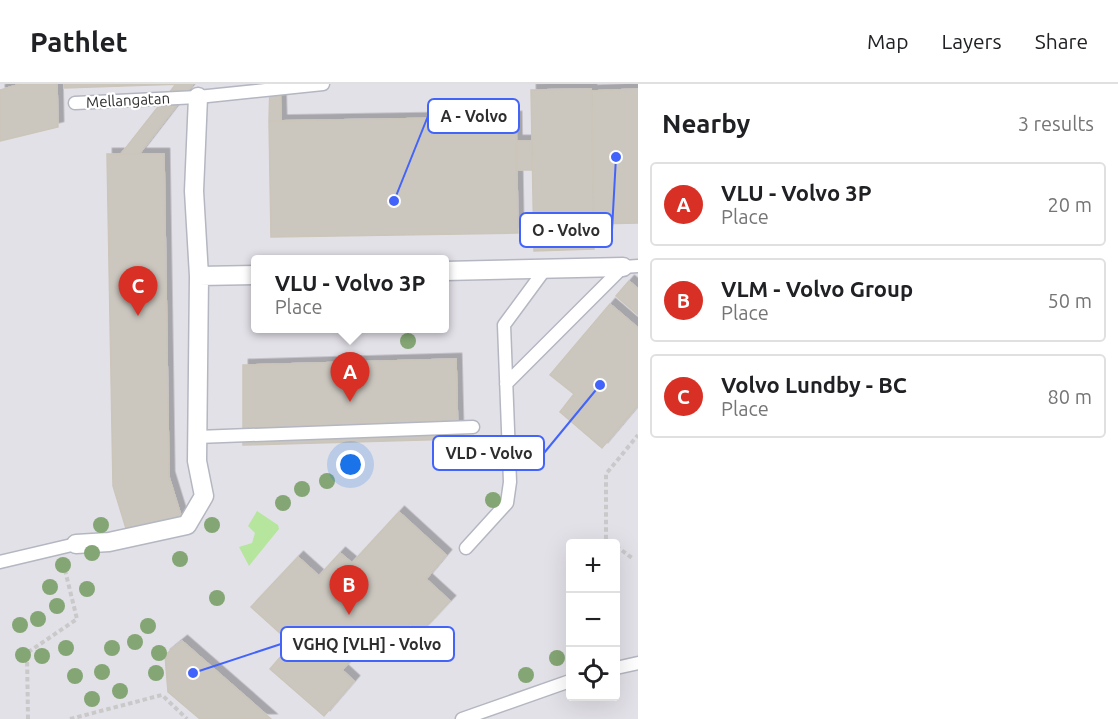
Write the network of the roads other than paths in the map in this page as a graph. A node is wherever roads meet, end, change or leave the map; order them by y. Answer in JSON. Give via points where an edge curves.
{"nodes":[{"id":1,"x":323,"y":84,"type":"edge"},
{"id":2,"x":198,"y":97,"type":"junction"},
{"id":3,"x":75,"y":103,"type":"dead end"},
{"id":4,"x":630,"y":267,"type":"edge"},
{"id":5,"x":546,"y":268,"type":"junction"},
{"id":6,"x":449,"y":271,"type":"edge"},
{"id":7,"x":251,"y":275,"type":"edge"},
{"id":8,"x":199,"y":276,"type":"junction"},
{"id":9,"x":506,"y":384,"type":"junction"},
{"id":10,"x":473,"y":427,"type":"dead end"},
{"id":11,"x":197,"y":436,"type":"junction"},
{"id":12,"x":68,"y":546,"type":"joint"},
{"id":13,"x":466,"y":548,"type":"dead end"},
{"id":14,"x":0,"y":562,"type":"edge"},
{"id":15,"x":638,"y":663,"type":"edge"},
{"id":16,"x":620,"y":667,"type":"edge"},
{"id":17,"x":566,"y":682,"type":"edge"},
{"id":18,"x":462,"y":719,"type":"edge"}],
"edges":[{"from":1,"to":2,"type":"lane","name":"Mellangatan"},
{"from":2,"to":3,"type":"lane","name":"Mellangatan"},
{"from":2,"to":8,"type":"street","via":[[194,191]]},
{"from":4,"to":5,"type":"street"},
{"from":4,"to":9,"type":"lane"},
{"from":5,"to":6,"type":"street"},
{"from":5,"to":9,"type":"lane","via":[[504,325]]},
{"from":7,"to":8,"type":"street"},
{"from":8,"to":11,"type":"street"},
{"from":9,"to":13,"type":"lane","via":[[510,482],[507,503]]},
{"from":10,"to":11,"type":"lane"},
{"from":11,"to":12,"type":"street","via":[[204,496],[187,525],[110,542]]},
{"from":12,"to":14,"type":"lane"},
{"from":15,"to":16,"type":"lane"},
{"from":17,"to":18,"type":"lane"}]}
